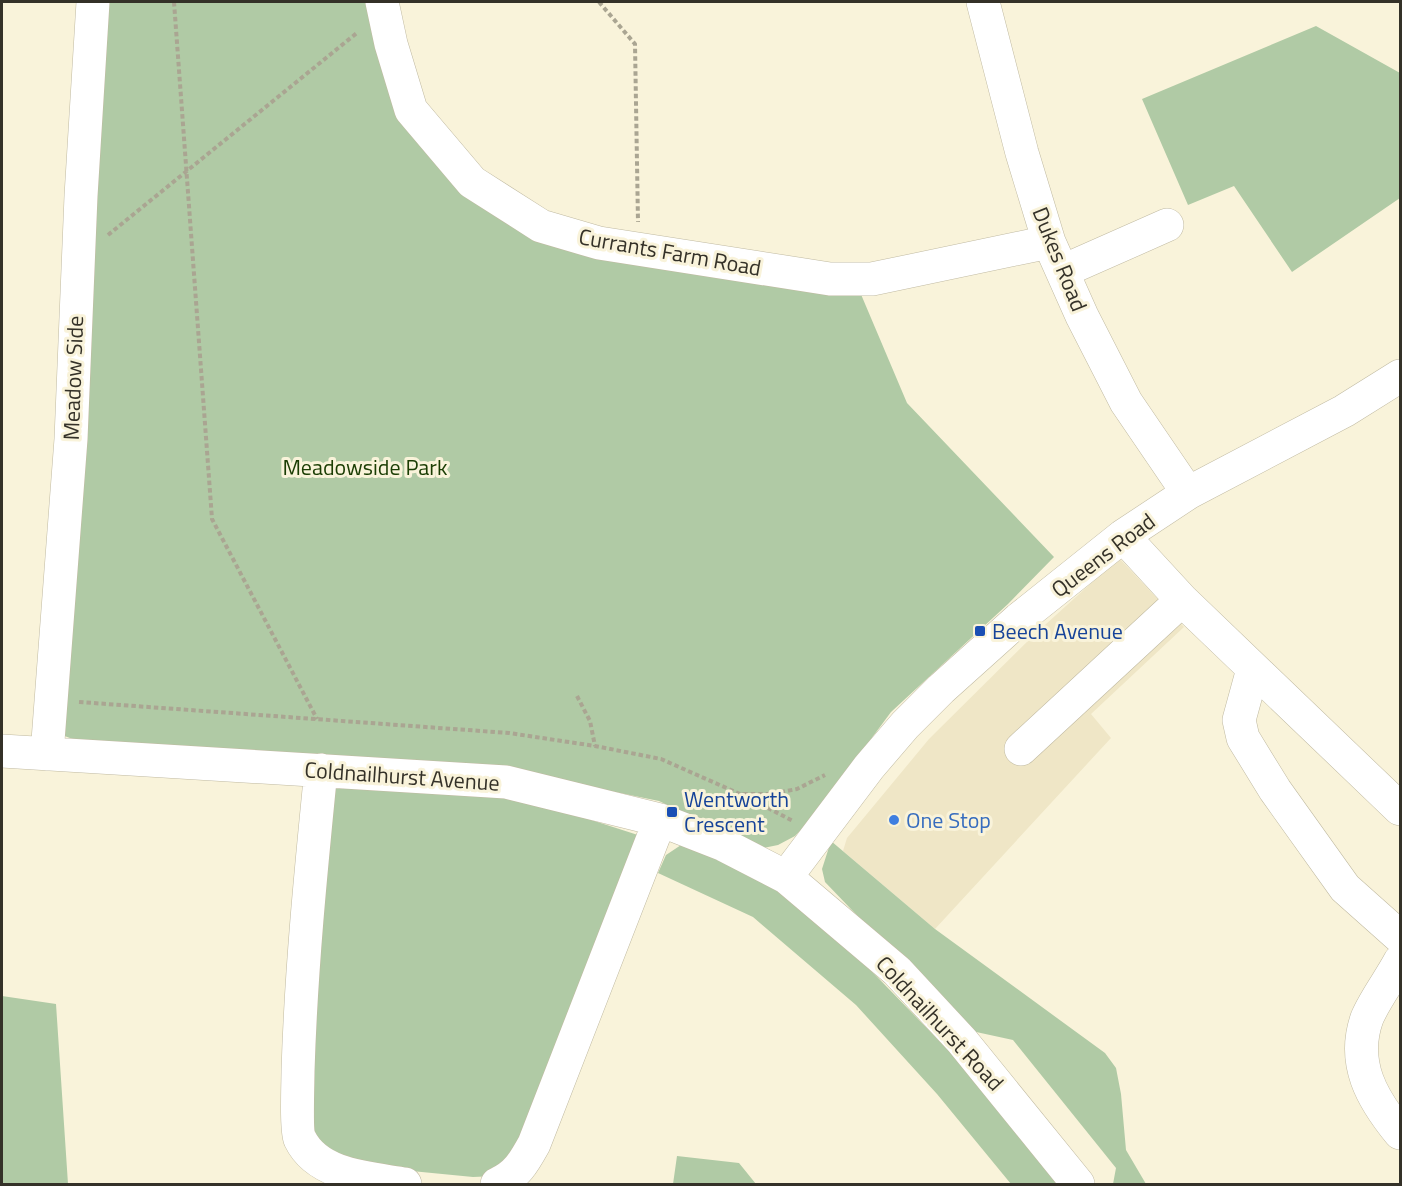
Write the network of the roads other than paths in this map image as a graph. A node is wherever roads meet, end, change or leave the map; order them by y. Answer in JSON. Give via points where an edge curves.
{"nodes":[{"id":1,"x":93,"y":2,"type":"edge"},
{"id":2,"x":983,"y":2,"type":"edge"},
{"id":3,"x":384,"y":8,"type":"edge"},
{"id":4,"x":1167,"y":225,"type":"dead end"},
{"id":5,"x":1049,"y":242,"type":"junction"},
{"id":6,"x":1063,"y":271,"type":"junction"},
{"id":7,"x":1401,"y":376,"type":"edge"},
{"id":8,"x":1188,"y":494,"type":"junction"},
{"id":9,"x":1123,"y":536,"type":"junction"},
{"id":10,"x":1182,"y":600,"type":"junction"},
{"id":11,"x":1253,"y":669,"type":"junction"},
{"id":12,"x":1021,"y":749,"type":"dead end"},
{"id":13,"x":2,"y":751,"type":"edge"},
{"id":14,"x":47,"y":754,"type":"junction"},
{"id":15,"x":321,"y":770,"type":"junction"},
{"id":16,"x":1401,"y":809,"type":"edge"},
{"id":17,"x":660,"y":820,"type":"junction"},
{"id":18,"x":786,"y":877,"type":"junction"},
{"id":19,"x":1401,"y":937,"type":"edge"},
{"id":20,"x":1401,"y":961,"type":"edge"},
{"id":21,"x":1401,"y":1133,"type":"edge"},
{"id":22,"x":405,"y":1185,"type":"edge"},
{"id":23,"x":498,"y":1185,"type":"edge"},
{"id":24,"x":1078,"y":1185,"type":"edge"}],
"edges":[{"from":1,"to":14,"type":"street","name":"Meadow Side","via":[[72,439]]},
{"from":2,"to":5,"type":"street","name":"Dukes Road"},
{"from":3,"to":5,"type":"street","name":"Currants Farm Road","via":[[411,110],[472,182],[541,226],[599,243],[830,279],[872,279]]},
{"from":4,"to":6,"type":"street"},
{"from":5,"to":6,"type":"street","name":"Dukes Road"},
{"from":6,"to":8,"type":"street","name":"Dukes Road","via":[[1126,402]]},
{"from":7,"to":8,"type":"street","name":"Queens Road"},
{"from":8,"to":9,"type":"street","name":"Queens Road"},
{"from":9,"to":10,"type":"street"},
{"from":9,"to":18,"type":"street","name":"Queens Road","via":[[1019,619],[905,725]]},
{"from":10,"to":11,"type":"street"},
{"from":10,"to":12,"type":"street"},
{"from":11,"to":16,"type":"street"},
{"from":11,"to":19,"type":"street","via":[[1239,720],[1243,738],[1345,888]]},
{"from":13,"to":14,"type":"street","name":"Coldnailhurst Avenue"},
{"from":14,"to":15,"type":"street","name":"Coldnailhurst Avenue"},
{"from":15,"to":17,"type":"street","name":"Coldnailhurst Avenue","via":[[506,782]]},
{"from":15,"to":22,"type":"street","via":[[299,1049],[299,1138],[319,1163],[347,1174]]},
{"from":17,"to":18,"type":"street","name":"Coldnailhurst Avenue","via":[[724,845]]},
{"from":17,"to":23,"type":"street","via":[[534,1144],[521,1169]]},
{"from":18,"to":24,"type":"street","name":"Coldnailhurst Road","via":[[897,970],[962,1041]]},
{"from":20,"to":21,"type":"street","via":[[1368,1016],[1361,1039],[1368,1087]]}]}
